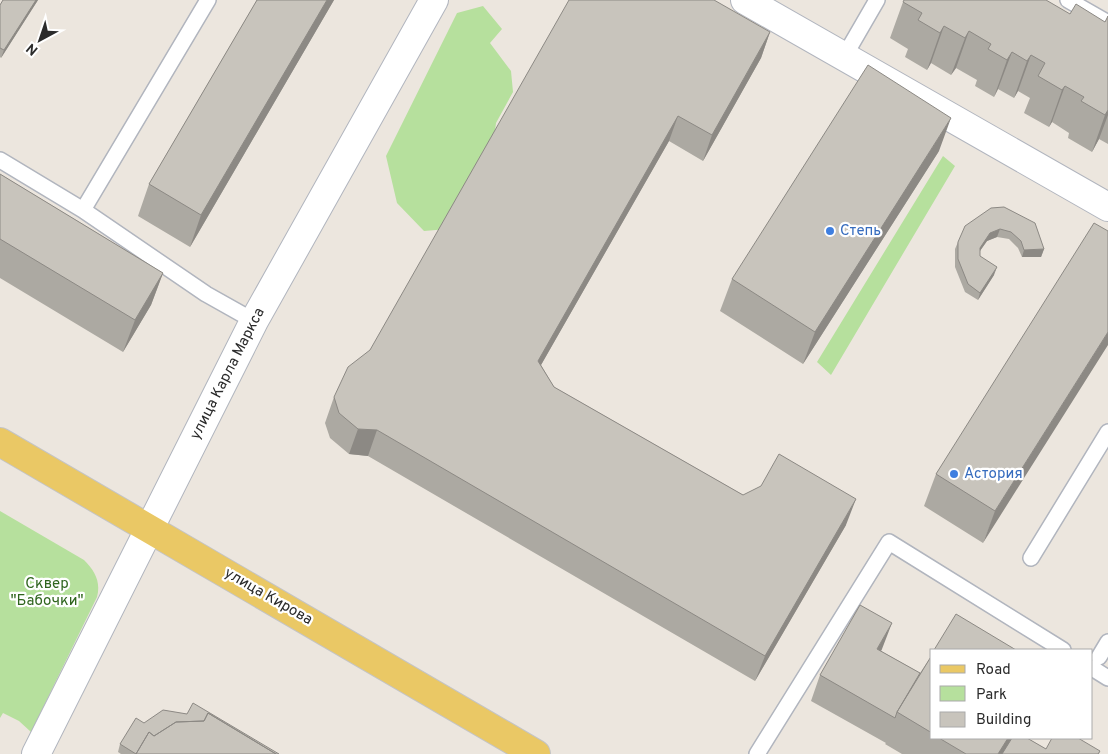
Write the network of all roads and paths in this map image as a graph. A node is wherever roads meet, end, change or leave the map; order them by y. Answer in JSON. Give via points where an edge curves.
{"nodes":[{"id":1,"x":208,"y":0,"type":"edge"},
{"id":2,"x":434,"y":0,"type":"edge"},
{"id":3,"x":745,"y":0,"type":"edge"},
{"id":4,"x":878,"y":0,"type":"edge"},
{"id":5,"x":1068,"y":0,"type":"edge"},
{"id":6,"x":1108,"y":23,"type":"edge"},
{"id":7,"x":844,"y":57,"type":"junction"},
{"id":8,"x":0,"y":160,"type":"edge"},
{"id":9,"x":1108,"y":206,"type":"edge"},
{"id":10,"x":84,"y":210,"type":"junction"},
{"id":11,"x":254,"y":321,"type":"junction"},
{"id":12,"x":1108,"y":432,"type":"edge"},
{"id":13,"x":0,"y":442,"type":"edge"},
{"id":14,"x":150,"y":529,"type":"junction"},
{"id":15,"x":1031,"y":558,"type":"dead end"},
{"id":16,"x":1108,"y":642,"type":"edge"},
{"id":17,"x":1061,"y":649,"type":"edge"},
{"id":18,"x":1095,"y":662,"type":"edge"},
{"id":19,"x":1108,"y":678,"type":"edge"},
{"id":20,"x":36,"y":754,"type":"edge"},
{"id":21,"x":536,"y":754,"type":"edge"},
{"id":22,"x":758,"y":754,"type":"edge"}],
"edges":[{"from":1,"to":10,"type":"lane"},
{"from":2,"to":11,"type":"street","name":"улица Карла Маркса"},
{"from":3,"to":7,"type":"street"},
{"from":4,"to":7,"type":"lane"},
{"from":5,"to":6,"type":"lane"},
{"from":7,"to":9,"type":"street"},
{"from":8,"to":10,"type":"lane"},
{"from":10,"to":11,"type":"lane","via":[[206,294]]},
{"from":11,"to":14,"type":"street","name":"улица Карла Маркса"},
{"from":12,"to":15,"type":"lane"},
{"from":13,"to":14,"type":"main road","name":"улица Кирова"},
{"from":14,"to":20,"type":"street","name":"улица Карла Маркса"},
{"from":14,"to":21,"type":"main road","name":"улица Кирова"},
{"from":16,"to":18,"type":"lane"},
{"from":17,"to":22,"type":"lane","via":[[889,542]]},
{"from":18,"to":19,"type":"lane"}]}
